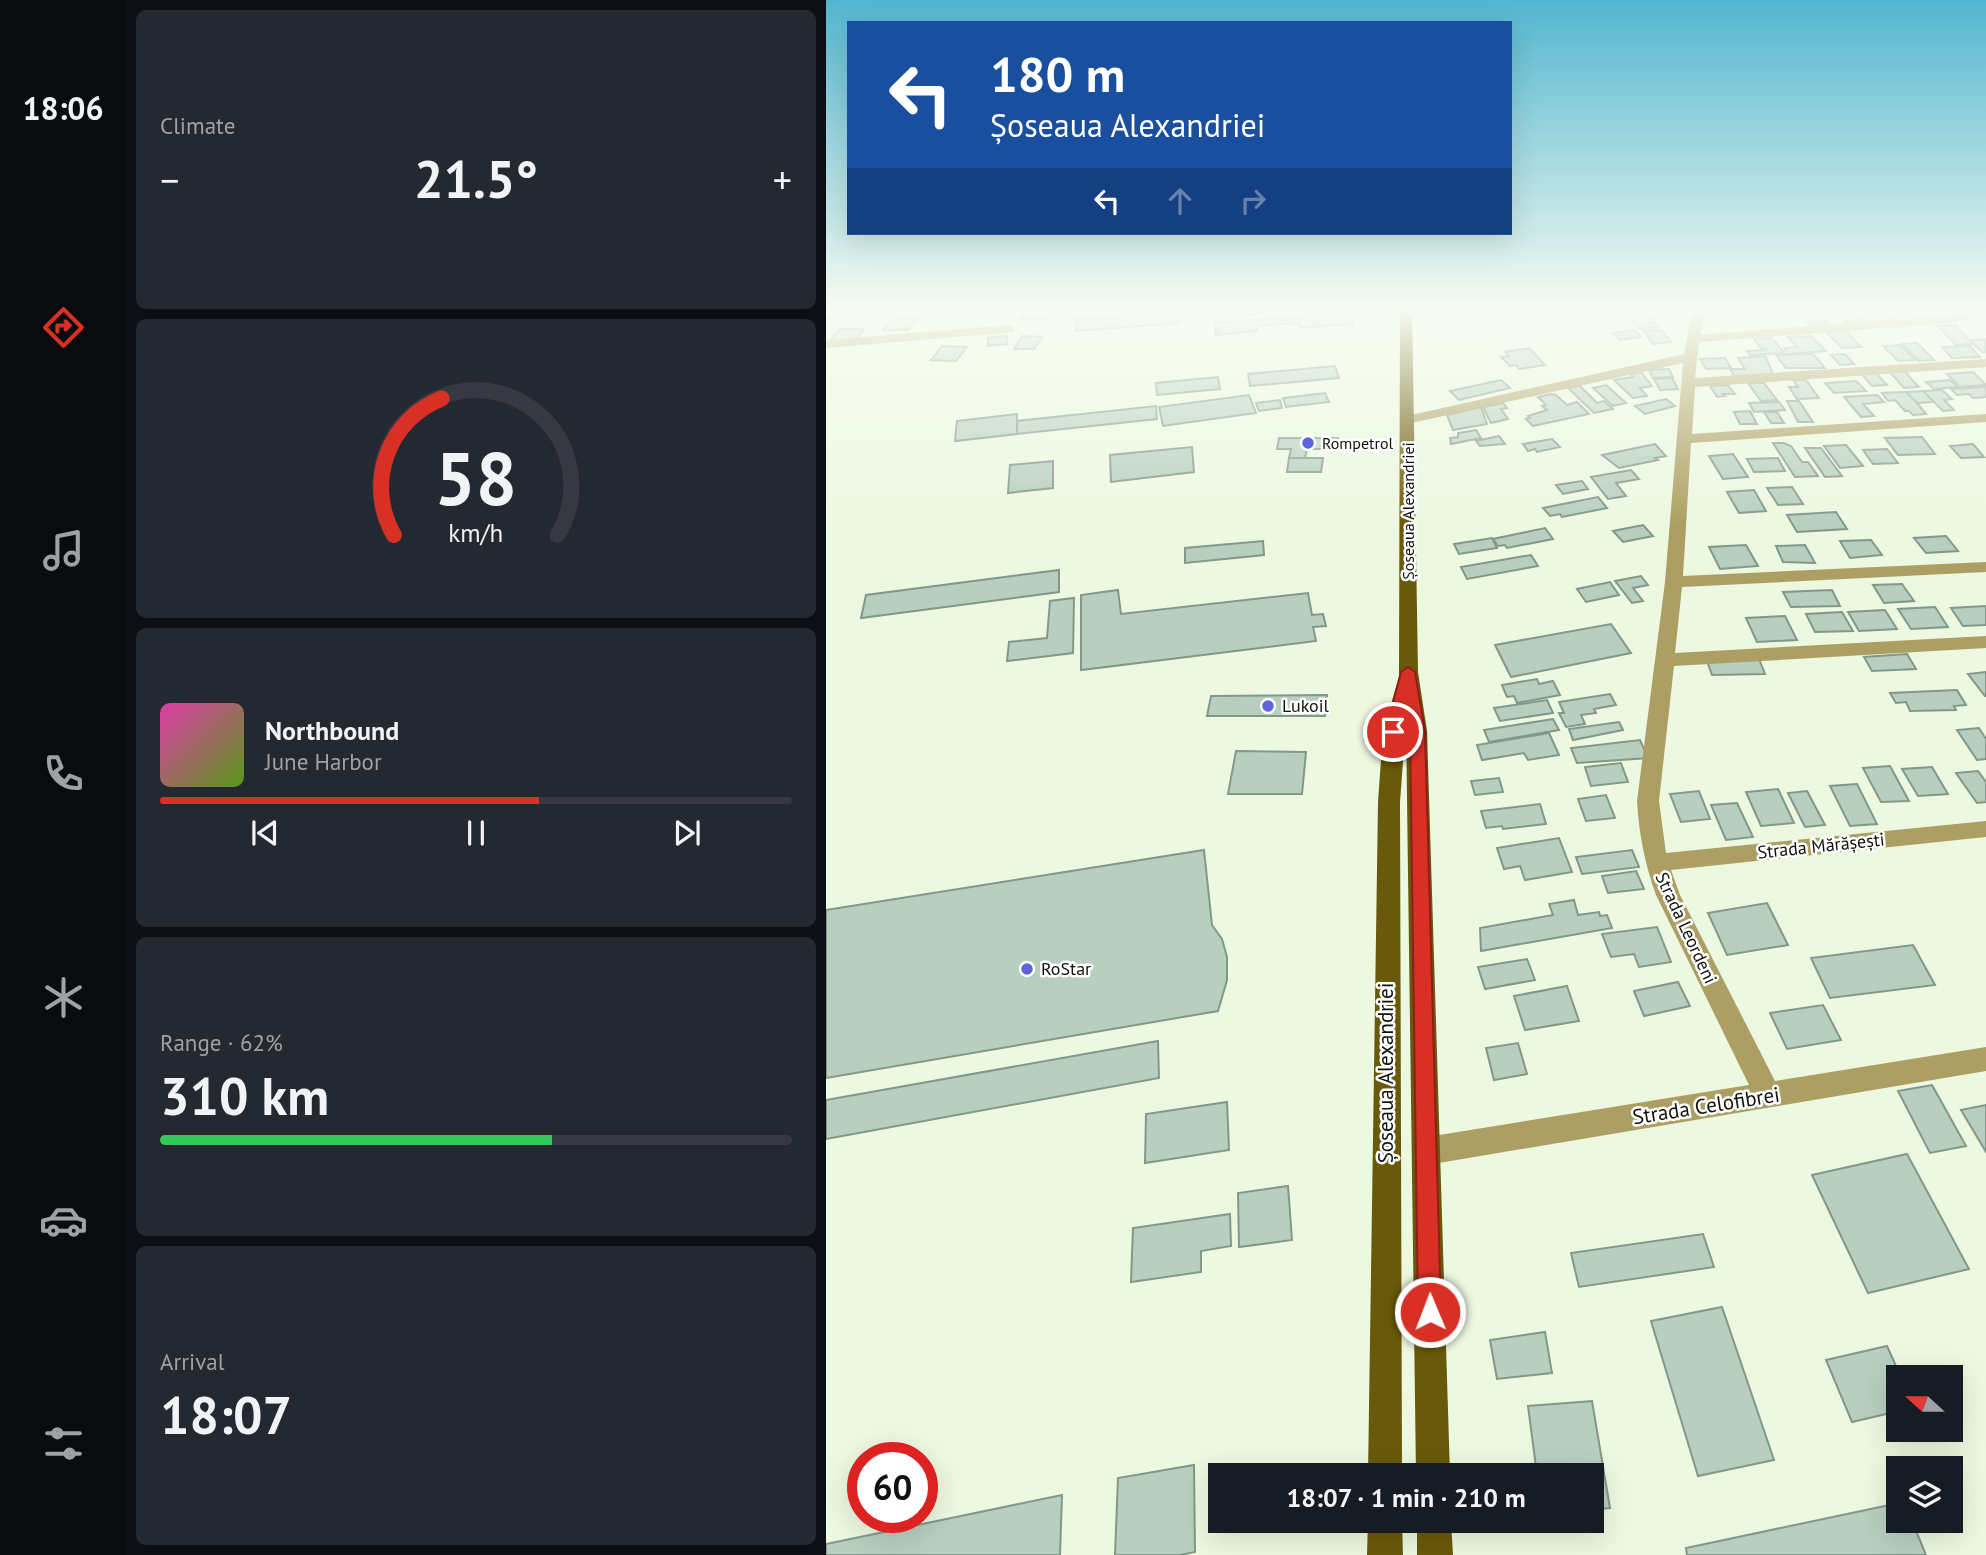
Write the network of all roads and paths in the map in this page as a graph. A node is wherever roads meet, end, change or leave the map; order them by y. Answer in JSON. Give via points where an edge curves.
{"nodes":[{"id":1,"x":1407,"y":381,"type":"edge"},
{"id":2,"x":1563,"y":381,"type":"edge"},
{"id":3,"x":1724,"y":381,"type":"edge"},
{"id":4,"x":1688,"y":383,"type":"joint"},
{"id":5,"x":1986,"y":418,"type":"edge"},
{"id":6,"x":1407,"y":420,"type":"junction"},
{"id":7,"x":1685,"y":439,"type":"junction"},
{"id":8,"x":1986,"y":567,"type":"edge"},
{"id":9,"x":1674,"y":582,"type":"junction"},
{"id":10,"x":1986,"y":642,"type":"edge"},
{"id":11,"x":1666,"y":660,"type":"junction"},
{"id":12,"x":1408,"y":672,"type":"junction"},
{"id":13,"x":1986,"y":829,"type":"edge"},
{"id":14,"x":1656,"y":863,"type":"junction"},
{"id":15,"x":1986,"y":1059,"type":"edge"},
{"id":16,"x":1768,"y":1096,"type":"junction"},
{"id":17,"x":1427,"y":1152,"type":"junction"},
{"id":18,"x":1385,"y":1463,"type":"edge"},
{"id":19,"x":1433,"y":1463,"type":"edge"},
{"id":20,"x":1385,"y":1533,"type":"edge"},
{"id":21,"x":1434,"y":1533,"type":"edge"},
{"id":22,"x":1385,"y":1555,"type":"edge"},
{"id":23,"x":1435,"y":1555,"type":"edge"}],
"edges":[{"from":1,"to":6,"type":"main road","name":"Șoseaua Alexandriei"},
{"from":2,"to":6,"type":"street"},
{"from":3,"to":4,"type":"street"},
{"from":4,"to":7,"type":"street","name":"Strada Leordeni"},
{"from":5,"to":7,"type":"street"},
{"from":6,"to":12,"type":"main road","name":"Șoseaua Alexandriei"},
{"from":7,"to":9,"type":"street","name":"Strada Leordeni"},
{"from":8,"to":9,"type":"street"},
{"from":9,"to":11,"type":"street","name":"Strada Leordeni"},
{"from":10,"to":11,"type":"street"},
{"from":11,"to":14,"type":"street","name":"Strada Leordeni","via":[[1648,801],[1648,832]]},
{"from":12,"to":17,"type":"main road","name":"Șoseaua Alexandriei","via":[[1417,731]]},
{"from":12,"to":18,"type":"main road","name":"Șoseaua Alexandriei","via":[[1393,732],[1389,802]]},
{"from":13,"to":14,"type":"street","name":"Strada Mărășești"},
{"from":14,"to":16,"type":"street","name":"Strada Leordeni"},
{"from":15,"to":16,"type":"street","name":"Strada Celofibrei"},
{"from":16,"to":17,"type":"street","name":"Strada Celofibrei"},
{"from":17,"to":19,"type":"main road","name":"Șoseaua Alexandriei"},
{"from":20,"to":22,"type":"main road"},
{"from":21,"to":23,"type":"main road"}]}
